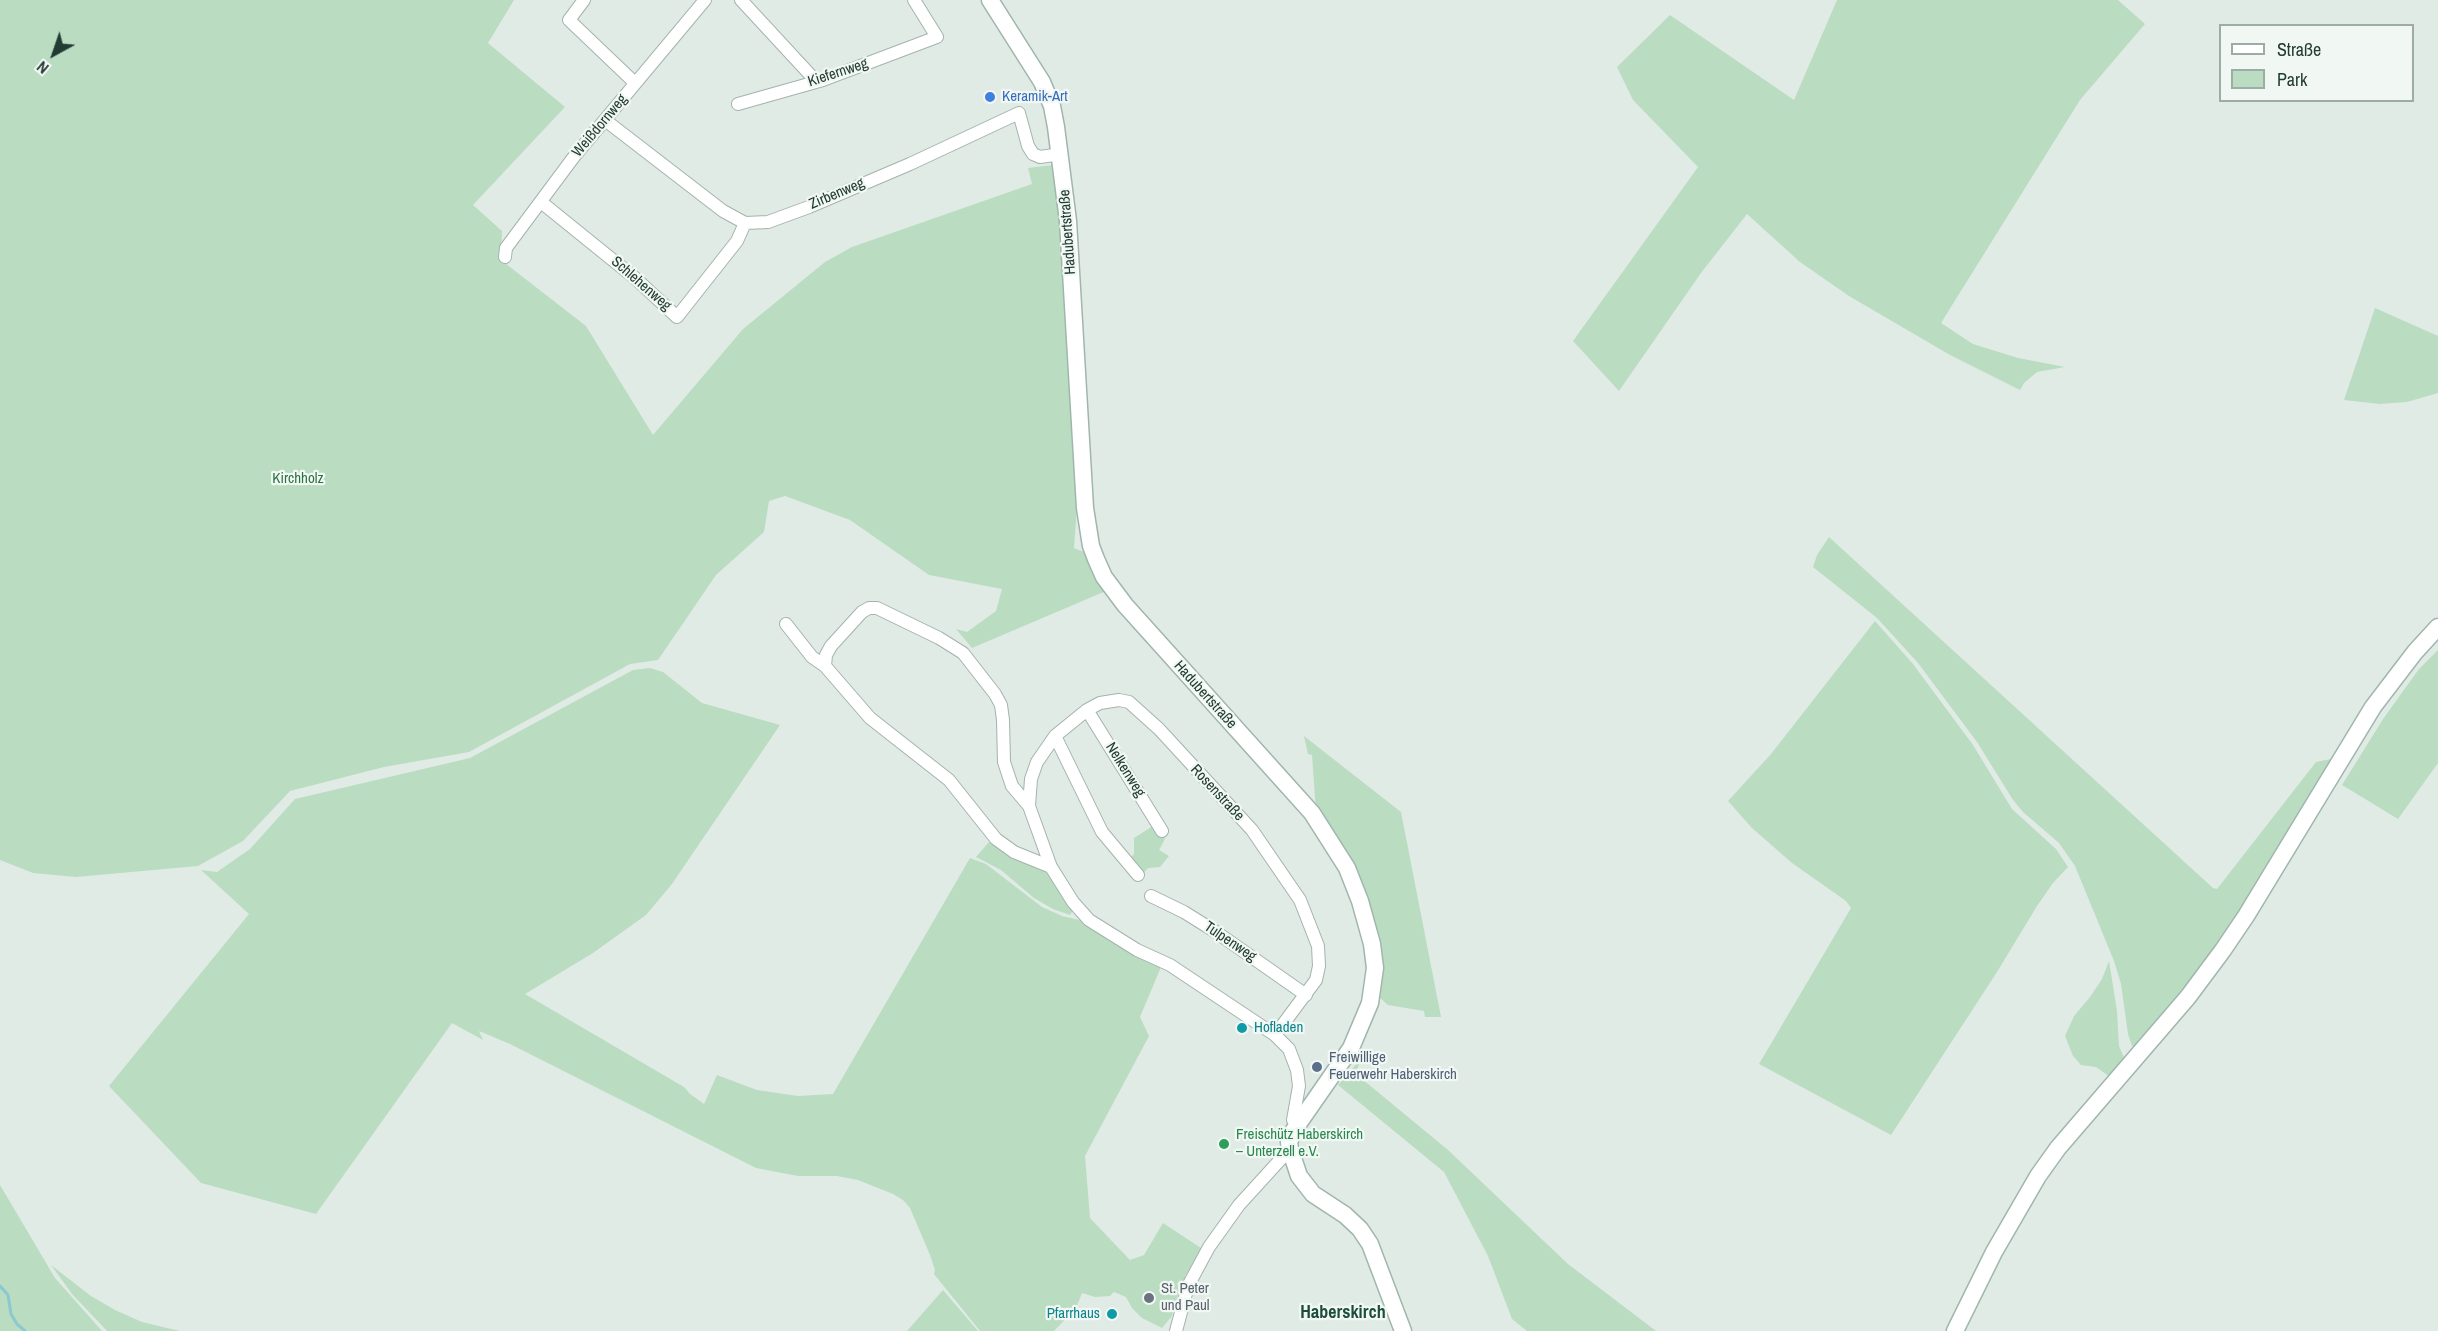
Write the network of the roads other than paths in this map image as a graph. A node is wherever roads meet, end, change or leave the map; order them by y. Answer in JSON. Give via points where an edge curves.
{"nodes":[{"id":1,"x":584,"y":0,"type":"edge"},
{"id":2,"x":705,"y":0,"type":"edge"},
{"id":3,"x":741,"y":0,"type":"edge"},
{"id":4,"x":914,"y":0,"type":"edge"},
{"id":5,"x":990,"y":0,"type":"edge"},
{"id":6,"x":815,"y":80,"type":"junction"},
{"id":7,"x":635,"y":83,"type":"junction"},
{"id":8,"x":738,"y":104,"type":"dead end"},
{"id":9,"x":605,"y":120,"type":"junction"},
{"id":10,"x":1061,"y":154,"type":"junction"},
{"id":11,"x":541,"y":202,"type":"junction"},
{"id":12,"x":745,"y":223,"type":"junction"},
{"id":13,"x":505,"y":257,"type":"dead end"},
{"id":14,"x":786,"y":624,"type":"dead end"},
{"id":15,"x":2438,"y":627,"type":"edge"},
{"id":16,"x":825,"y":666,"type":"junction"},
{"id":17,"x":1087,"y":710,"type":"junction"},
{"id":18,"x":1055,"y":736,"type":"junction"},
{"id":19,"x":1029,"y":806,"type":"junction"},
{"id":20,"x":1162,"y":831,"type":"dead end"},
{"id":21,"x":1051,"y":867,"type":"junction"},
{"id":22,"x":1138,"y":875,"type":"dead end"},
{"id":23,"x":1151,"y":896,"type":"dead end"},
{"id":24,"x":1306,"y":995,"type":"junction"},
{"id":25,"x":1275,"y":1035,"type":"junction"},
{"id":26,"x":1297,"y":1125,"type":"junction"},
{"id":27,"x":1290,"y":1149,"type":"junction"},
{"id":28,"x":1176,"y":1331,"type":"edge"},
{"id":29,"x":1403,"y":1331,"type":"edge"},
{"id":30,"x":1955,"y":1331,"type":"edge"}],
"edges":[{"from":1,"to":7,"type":"street","via":[[569,20]]},
{"from":2,"to":7,"type":"street","name":"Weißdornweg"},
{"from":3,"to":6,"type":"street"},
{"from":4,"to":6,"type":"street","name":"Kiefernweg","via":[[937,37]]},
{"from":5,"to":10,"type":"street","name":"Hadubertstraße","via":[[1042,82],[1052,106]]},
{"from":6,"to":8,"type":"street","name":"Kiefernweg"},
{"from":7,"to":9,"type":"street","name":"Weißdornweg"},
{"from":9,"to":11,"type":"street","name":"Weißdornweg"},
{"from":9,"to":12,"type":"street","via":[[723,211]]},
{"from":10,"to":12,"type":"street","name":"Zirbenweg","via":[[1033,154],[1019,112],[809,207],[768,222]]},
{"from":10,"to":26,"type":"street","name":"Hadubertstraße","via":[[1086,508],[1096,560],[1125,605],[1312,813],[1347,867],[1372,944],[1375,968],[1361,1028]]},
{"from":11,"to":12,"type":"street","name":"Schlehenweg","via":[[677,316],[736,241]]},
{"from":11,"to":13,"type":"street","name":"Weißdornweg","via":[[506,248]]},
{"from":14,"to":16,"type":"street","via":[[812,657]]},
{"from":15,"to":30,"type":"street","via":[[2373,707],[2223,950],[2037,1176]]},
{"from":16,"to":19,"type":"street","name":"Rosenstraße","via":[[831,646],[869,608],[877,608],[963,653],[1001,705],[1004,762],[1012,786]]},
{"from":16,"to":21,"type":"street","via":[[870,718],[949,780],[996,839],[1014,852]]},
{"from":17,"to":18,"type":"street","name":"Rosenstraße"},
{"from":17,"to":20,"type":"street","name":"Nelkenweg"},
{"from":17,"to":24,"type":"street","name":"Rosenstraße","via":[[1119,700],[1135,706],[1252,830],[1300,900],[1318,946],[1316,980]]},
{"from":18,"to":19,"type":"street","name":"Rosenstraße","via":[[1037,762]]},
{"from":18,"to":22,"type":"street","via":[[1102,832]]},
{"from":19,"to":21,"type":"street","name":"Rosenstraße"},
{"from":21,"to":25,"type":"street","name":"Rosenstraße","via":[[1077,907],[1095,924],[1170,965]]},
{"from":23,"to":24,"type":"street","name":"Tulpenweg","via":[[1216,932]]},
{"from":24,"to":25,"type":"street","name":"Rosenstraße"},
{"from":25,"to":26,"type":"street","name":"Rosenstraße","via":[[1289,1049],[1298,1070],[1293,1120]]},
{"from":26,"to":27,"type":"street","name":"Hadubertstraße"},
{"from":27,"to":28,"type":"street","via":[[1239,1205],[1209,1247],[1188,1286]]},
{"from":27,"to":29,"type":"street","via":[[1299,1176],[1313,1194],[1345,1215],[1370,1244]]}]}
